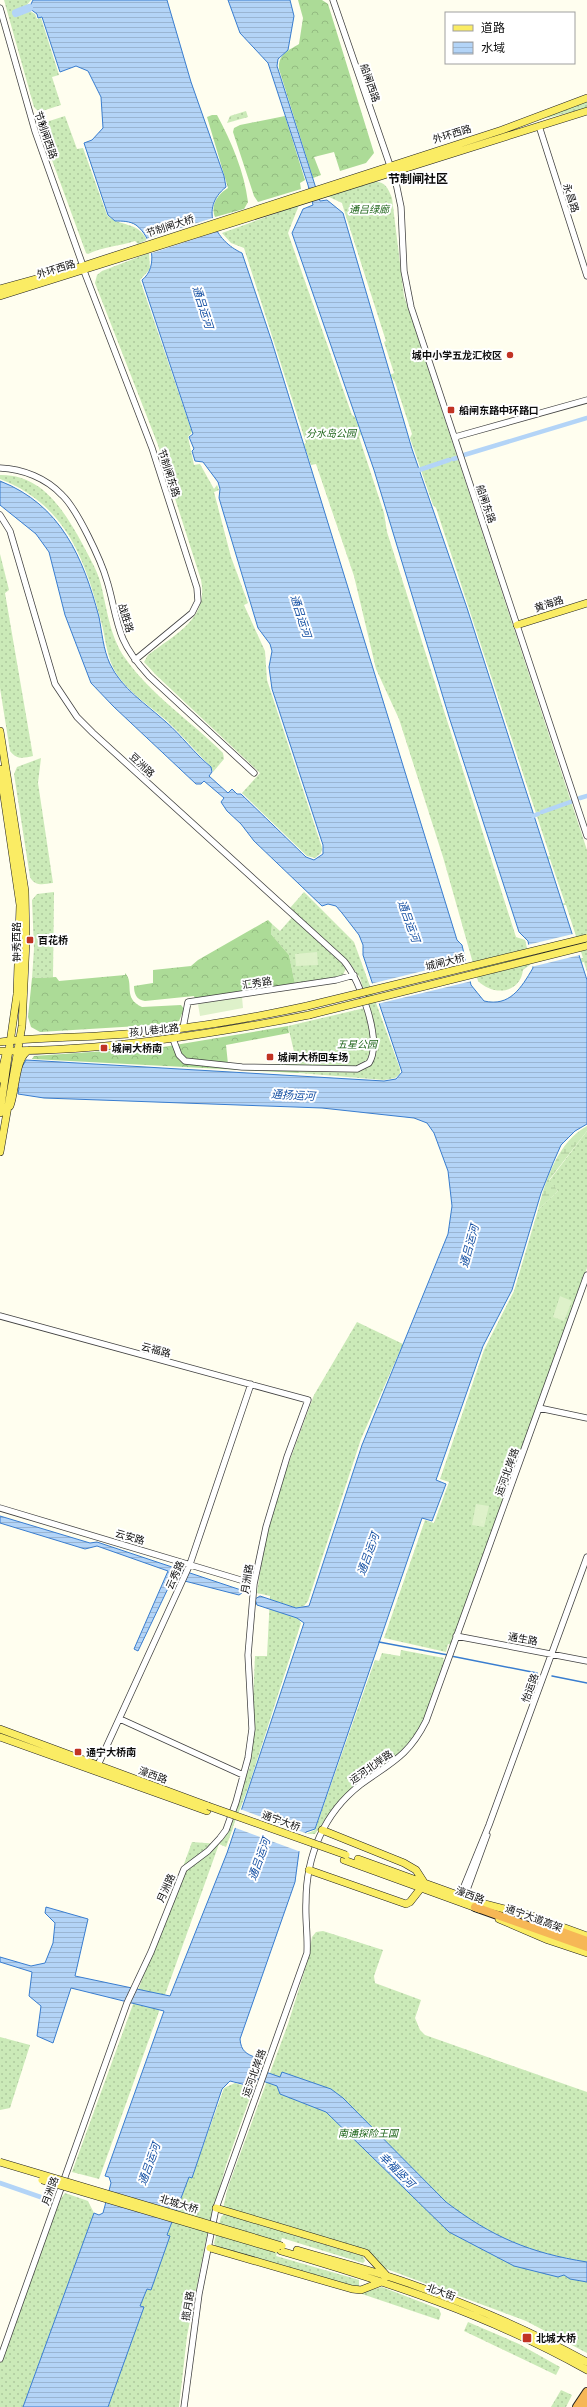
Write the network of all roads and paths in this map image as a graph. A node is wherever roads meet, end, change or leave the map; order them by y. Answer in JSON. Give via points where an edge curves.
{"nodes":[{"id":1,"x":333,"y":0,"type":"edge"},
{"id":2,"x":0,"y":8,"type":"edge"},
{"id":3,"x":587,"y":98,"type":"edge"},
{"id":4,"x":587,"y":111,"type":"edge"},
{"id":5,"x":539,"y":126,"type":"junction"},
{"id":6,"x":388,"y":165,"type":"junction"},
{"id":7,"x":392,"y":172,"type":"junction"},
{"id":8,"x":323,"y":190,"type":"junction"},
{"id":9,"x":118,"y":256,"type":"joint"},
{"id":10,"x":84,"y":268,"type":"junction"},
{"id":11,"x":587,"y":276,"type":"edge"},
{"id":12,"x":0,"y":290,"type":"edge"},
{"id":13,"x":0,"y":296,"type":"edge"},
{"id":14,"x":587,"y":400,"type":"edge"},
{"id":15,"x":455,"y":437,"type":"junction"},
{"id":16,"x":0,"y":468,"type":"edge"},
{"id":17,"x":0,"y":515,"type":"edge"},
{"id":18,"x":587,"y":603,"type":"edge"},
{"id":19,"x":517,"y":625,"type":"junction"},
{"id":20,"x":135,"y":660,"type":"junction"},
{"id":21,"x":0,"y":731,"type":"edge"},
{"id":22,"x":0,"y":769,"type":"edge"},
{"id":23,"x":254,"y":773,"type":"dead end"},
{"id":24,"x":587,"y":836,"type":"edge"},
{"id":25,"x":587,"y":938,"type":"edge"},
{"id":26,"x":587,"y":946,"type":"edge"},
{"id":27,"x":354,"y":975,"type":"junction"},
{"id":28,"x":307,"y":1006,"type":"joint"},
{"id":29,"x":309,"y":1015,"type":"joint"},
{"id":30,"x":183,"y":1028,"type":"junction"},
{"id":31,"x":19,"y":1039,"type":"junction"},
{"id":32,"x":173,"y":1039,"type":"junction"},
{"id":33,"x":0,"y":1042,"type":"edge"},
{"id":34,"x":9,"y":1048,"type":"edge"},
{"id":35,"x":32,"y":1050,"type":"junction"},
{"id":36,"x":10,"y":1066,"type":"junction"},
{"id":37,"x":0,"y":1079,"type":"edge"},
{"id":38,"x":10,"y":1087,"type":"junction"},
{"id":39,"x":0,"y":1113,"type":"edge"},
{"id":40,"x":0,"y":1152,"type":"edge"},
{"id":41,"x":587,"y":1276,"type":"edge"},
{"id":42,"x":0,"y":1316,"type":"edge"},
{"id":43,"x":251,"y":1384,"type":"junction"},
{"id":44,"x":308,"y":1400,"type":"joint"},
{"id":45,"x":539,"y":1408,"type":"junction"},
{"id":46,"x":587,"y":1418,"type":"edge"},
{"id":47,"x":0,"y":1508,"type":"edge"},
{"id":48,"x":587,"y":1557,"type":"edge"},
{"id":49,"x":190,"y":1564,"type":"junction"},
{"id":50,"x":254,"y":1584,"type":"junction"},
{"id":51,"x":456,"y":1636,"type":"junction"},
{"id":52,"x":552,"y":1654,"type":"junction"},
{"id":53,"x":587,"y":1661,"type":"edge"},
{"id":54,"x":120,"y":1719,"type":"junction"},
{"id":55,"x":0,"y":1729,"type":"edge"},
{"id":56,"x":0,"y":1737,"type":"edge"},
{"id":57,"x":98,"y":1765,"type":"junction"},
{"id":58,"x":243,"y":1776,"type":"junction"},
{"id":59,"x":208,"y":1808,"type":"junction"},
{"id":60,"x":322,"y":1830,"type":"junction"},
{"id":61,"x":345,"y":1858,"type":"joint"},
{"id":62,"x":309,"y":1870,"type":"junction"},
{"id":63,"x":423,"y":1886,"type":"junction"},
{"id":64,"x":462,"y":1897,"type":"junction"},
{"id":65,"x":476,"y":1905,"type":"junction"},
{"id":66,"x":587,"y":1936,"type":"edge"},
{"id":67,"x":587,"y":1941,"type":"edge"},
{"id":68,"x":587,"y":1947,"type":"edge"},
{"id":69,"x":587,"y":1953,"type":"edge"},
{"id":70,"x":0,"y":2162,"type":"edge"},
{"id":71,"x":0,"y":2167,"type":"edge"},
{"id":72,"x":216,"y":2208,"type":"junction"},
{"id":73,"x":210,"y":2248,"type":"junction"},
{"id":74,"x":281,"y":2248,"type":"junction"},
{"id":75,"x":360,"y":2251,"type":"junction"},
{"id":76,"x":361,"y":2272,"type":"junction"},
{"id":77,"x":386,"y":2279,"type":"junction"},
{"id":78,"x":357,"y":2290,"type":"junction"},
{"id":79,"x":0,"y":2359,"type":"edge"},
{"id":80,"x":587,"y":2362,"type":"edge"},
{"id":81,"x":587,"y":2370,"type":"edge"},
{"id":82,"x":587,"y":2392,"type":"edge"},
{"id":83,"x":582,"y":2405,"type":"edge"},
{"id":84,"x":184,"y":2407,"type":"edge"},
{"id":85,"x":573,"y":2407,"type":"edge"}],
"edges":[{"from":1,"to":6,"type":"street","name":"船闸西路"},
{"from":2,"to":10,"type":"street","name":"节制闸西路","via":[[35,131]]},
{"from":3,"to":6,"type":"main road","name":"外环西路","via":[[502,130]]},
{"from":4,"to":5,"type":"main road","name":"外环西路"},
{"from":5,"to":7,"type":"main road","name":"外环西路"},
{"from":5,"to":11,"type":"street","name":"永昌路"},
{"from":6,"to":7,"type":"street","name":"船闸西路"},
{"from":6,"to":8,"type":"main road","name":"外环西路"},
{"from":7,"to":8,"type":"main road","name":"外环西路"},
{"from":7,"to":15,"type":"street","name":"船闸东路","via":[[401,207],[404,271],[411,307]]},
{"from":8,"to":9,"type":"main road","name":"节制闸大桥"},
{"from":9,"to":10,"type":"main road","name":"外环西路"},
{"from":10,"to":12,"type":"main road","name":"外环西路"},
{"from":10,"to":13,"type":"main road","name":"外环西路"},
{"from":10,"to":20,"type":"street","name":"节制闸东路","via":[[152,448],[197,588],[198,601],[192,613]]},
{"from":14,"to":15,"type":"street"},
{"from":15,"to":19,"type":"street","name":"船闸东路"},
{"from":16,"to":20,"type":"street","name":"战胜路","via":[[26,472],[40,478],[64,496],[103,567],[116,620],[123,640]]},
{"from":17,"to":27,"type":"street","name":"豆洲路","via":[[10,531],[56,684],[77,717],[338,956]]},
{"from":18,"to":19,"type":"main road","name":"黄海路"},
{"from":19,"to":24,"type":"street","name":"船闸东路"},
{"from":20,"to":23,"type":"street","name":"战胜路"},
{"from":21,"to":31,"type":"main road","name":"钟秀西路","via":[[25,891],[25,991]]},
{"from":22,"to":34,"type":"main road","name":"钟秀西路","via":[[20,905],[17,994]]},
{"from":25,"to":28,"type":"main road","name":"城闸大桥","bridge":true},
{"from":26,"to":29,"type":"main road","name":"城闸大桥","bridge":true},
{"from":27,"to":30,"type":"street","name":"汇秀路","via":[[336,980],[188,1002]]},
{"from":27,"to":32,"type":"street","via":[[366,1008],[375,1048],[369,1063],[361,1068],[192,1063],[182,1058]]},
{"from":28,"to":30,"type":"main road","name":"孩儿巷北路"},
{"from":29,"to":32,"type":"main road","name":"孩儿巷北路"},
{"from":30,"to":31,"type":"main road","name":"孩儿巷北路","via":[[112,1035]]},
{"from":31,"to":34,"type":"main road","name":"孩儿巷北路"},
{"from":31,"to":34,"type":"main road","name":"钟秀西路"},
{"from":32,"to":35,"type":"main road","name":"孩儿巷北路"},
{"from":33,"to":34,"type":"main road","name":"孩儿巷北路"},
{"from":34,"to":35,"type":"main road","name":"孩儿巷北路"},
{"from":34,"to":36,"type":"main road","name":"钟秀西路"},
{"from":34,"to":36,"type":"main road"},
{"from":35,"to":36,"type":"main road"},
{"from":36,"to":37,"type":"main road"},
{"from":36,"to":38,"type":"main road","name":"钟秀西路"},
{"from":38,"to":39,"type":"main road","name":"钟秀西路"},
{"from":38,"to":40,"type":"main road","name":"钟秀西路"},
{"from":41,"to":45,"type":"street","name":"运河北岸路"},
{"from":42,"to":43,"type":"street","name":"云福路"},
{"from":43,"to":44,"type":"street","name":"云福路"},
{"from":43,"to":49,"type":"street","name":"云秀路"},
{"from":44,"to":50,"type":"street","name":"月洲路","via":[[266,1526]]},
{"from":45,"to":46,"type":"street"},
{"from":45,"to":51,"type":"street","name":"运河北岸路"},
{"from":47,"to":49,"type":"street","name":"云安路"},
{"from":48,"to":52,"type":"street","name":"怡运路"},
{"from":49,"to":50,"type":"street","name":"云安路"},
{"from":49,"to":54,"type":"street","name":"云秀路"},
{"from":50,"to":58,"type":"street","name":"月洲路","via":[[248,1655],[252,1729]]},
{"from":51,"to":52,"type":"street","name":"通生路"},
{"from":51,"to":60,"type":"street","name":"运河北岸路","via":[[426,1721],[411,1746],[401,1757],[348,1794],[331,1814]]},
{"from":52,"to":53,"type":"street","name":"通生路"},
{"from":52,"to":64,"type":"street","name":"怡运路","via":[[489,1825],[485,1843]]},
{"from":54,"to":57,"type":"street","name":"云秀路"},
{"from":54,"to":58,"type":"street"},
{"from":55,"to":57,"type":"main road","name":"濠西路"},
{"from":56,"to":59,"type":"main road","name":"濠西路"},
{"from":57,"to":59,"type":"main road","name":"濠西路"},
{"from":58,"to":79,"type":"street","name":"月洲路","via":[[226,1830],[208,1851],[184,1869],[151,1952],[135,1984]]},
{"from":59,"to":61,"type":"main road","name":"通宁大桥"},
{"from":60,"to":62,"type":"street","name":"运河北岸路","via":[[311,1857]]},
{"from":60,"to":63,"type":"main road","via":[[404,1863],[416,1870]]},
{"from":61,"to":63,"type":"main road","name":"濠西路"},
{"from":62,"to":63,"type":"main road","via":[[406,1904]]},
{"from":62,"to":72,"type":"street","name":"运河北岸路","via":[[306,1883],[307,1953]]},
{"from":63,"to":64,"type":"main road","name":"濠西路"},
{"from":63,"to":65,"type":"main road","name":"濠西路"},
{"from":64,"to":65,"type":"main road","name":"濠西路"},
{"from":65,"to":66,"type":"main road","name":"濠西路","via":[[532,1916]]},
{"from":65,"to":67,"type":"highway","name":"通宁大道高架"},
{"from":65,"to":68,"type":"highway","name":"通宁大道高架"},
{"from":65,"to":69,"type":"main road","name":"濠西路","via":[[521,1929]]},
{"from":70,"to":74,"type":"main road","name":"北城大桥","bridge":true},
{"from":71,"to":74,"type":"main road","name":"北城大桥","bridge":true},
{"from":72,"to":73,"type":"street","name":"揽月路"},
{"from":72,"to":75,"type":"main road"},
{"from":73,"to":78,"type":"main road"},
{"from":73,"to":84,"type":"street","name":"揽月路","via":[[199,2294]]},
{"from":74,"to":76,"type":"main road","name":"北大街"},
{"from":75,"to":76,"type":"main road","via":[[368,2257],[369,2262],[368,2267]]},
{"from":75,"to":77,"type":"main road","via":[[374,2260]]},
{"from":76,"to":77,"type":"main road","name":"北大街"},
{"from":76,"to":78,"type":"main road","via":[[365,2280],[364,2286]]},
{"from":77,"to":78,"type":"main road","via":[[366,2289]]},
{"from":77,"to":80,"type":"main road","name":"北大街","via":[[478,2309],[529,2331]]},
{"from":77,"to":81,"type":"main road","name":"北大街","via":[[539,2344]]},
{"from":82,"to":83,"type":"highway"},
{"from":82,"to":85,"type":"main road"}]}
